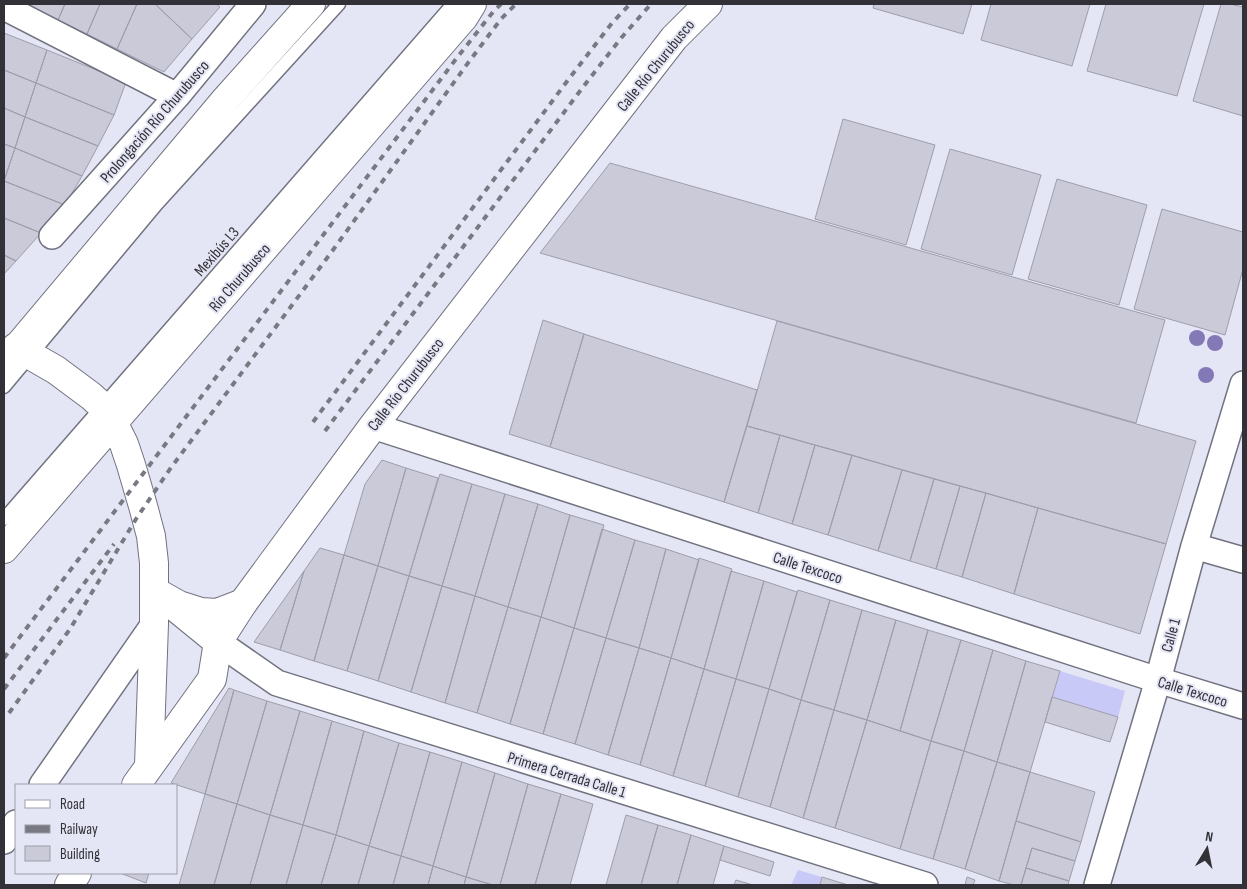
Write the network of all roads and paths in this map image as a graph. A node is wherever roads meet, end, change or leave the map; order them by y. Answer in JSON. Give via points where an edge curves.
{"nodes":[{"id":1,"x":253,"y":4,"type":"edge"},
{"id":2,"x":311,"y":4,"type":"edge"},
{"id":3,"x":339,"y":4,"type":"edge"},
{"id":4,"x":453,"y":4,"type":"edge"},
{"id":5,"x":472,"y":4,"type":"edge"},
{"id":6,"x":708,"y":4,"type":"edge"},
{"id":7,"x":4,"y":7,"type":"edge"},
{"id":8,"x":178,"y":96,"type":"junction"},
{"id":9,"x":52,"y":236,"type":"dead end"},
{"id":10,"x":14,"y":351,"type":"edge"},
{"id":11,"x":4,"y":387,"type":"edge"},
{"id":12,"x":1242,"y":391,"type":"edge"},
{"id":13,"x":108,"y":414,"type":"junction"},
{"id":14,"x":373,"y":426,"type":"junction"},
{"id":15,"x":4,"y":519,"type":"edge"},
{"id":16,"x":1194,"y":546,"type":"junction"},
{"id":17,"x":4,"y":549,"type":"edge"},
{"id":18,"x":1243,"y":560,"type":"edge"},
{"id":19,"x":154,"y":591,"type":"junction"},
{"id":20,"x":243,"y":603,"type":"junction"},
{"id":21,"x":154,"y":624,"type":"junction"},
{"id":22,"x":218,"y":642,"type":"junction"},
{"id":23,"x":1158,"y":680,"type":"junction"},
{"id":24,"x":1243,"y":706,"type":"edge"},
{"id":25,"x":143,"y":775,"type":"edge"},
{"id":26,"x":43,"y":784,"type":"edge"},
{"id":27,"x":15,"y":824,"type":"edge"},
{"id":28,"x":4,"y":841,"type":"edge"},
{"id":29,"x":77,"y":874,"type":"edge"},
{"id":30,"x":69,"y":885,"type":"edge"},
{"id":31,"x":925,"y":885,"type":"edge"},
{"id":32,"x":1097,"y":885,"type":"edge"}],
"edges":[{"from":1,"to":8,"type":"street","name":"Prolongación Río Churubusco"},
{"from":2,"to":10,"type":"main road","via":[[226,99]]},
{"from":3,"to":10,"type":"lane","via":[[157,204]]},
{"from":4,"to":13,"type":"lane","name":"Mexibús L3"},
{"from":5,"to":13,"type":"main road","name":"Río Churubusco"},
{"from":6,"to":14,"type":"main road","name":"Calle Río Churubusco","via":[[674,38]]},
{"from":7,"to":8,"type":"street"},
{"from":8,"to":9,"type":"street","name":"Prolongación Río Churubusco"},
{"from":10,"to":11,"type":"lane"},
{"from":10,"to":13,"type":"main road","via":[[56,370],[91,396]]},
{"from":12,"to":16,"type":"street","name":"Calle 1"},
{"from":13,"to":15,"type":"lane","name":"Mexibús L3"},
{"from":13,"to":17,"type":"main road","name":"Río Churubusco"},
{"from":13,"to":19,"type":"main road","via":[[124,444],[151,536]]},
{"from":14,"to":20,"type":"main road","name":"Calle Río Churubusco"},
{"from":14,"to":23,"type":"street","name":"Calle Texcoco"},
{"from":16,"to":18,"type":"street"},
{"from":16,"to":23,"type":"street","name":"Calle 1"},
{"from":19,"to":20,"type":"main road","via":[[179,605],[201,612],[217,613]]},
{"from":19,"to":21,"type":"main road"},
{"from":19,"to":22,"type":"main road"},
{"from":20,"to":22,"type":"main road","name":"Calle Río Churubusco"},
{"from":21,"to":25,"type":"main road"},
{"from":21,"to":26,"type":"street"},
{"from":22,"to":25,"type":"main road","name":"Calle Río Churubusco","via":[[212,679]]},
{"from":22,"to":31,"type":"street","name":"Primera Cerrada Calle 1","via":[[277,683]]},
{"from":23,"to":24,"type":"street","name":"Calle Texcoco"},
{"from":23,"to":32,"type":"street","name":"Calle 1"},
{"from":27,"to":28,"type":"street"},
{"from":29,"to":30,"type":"main road"}]}
